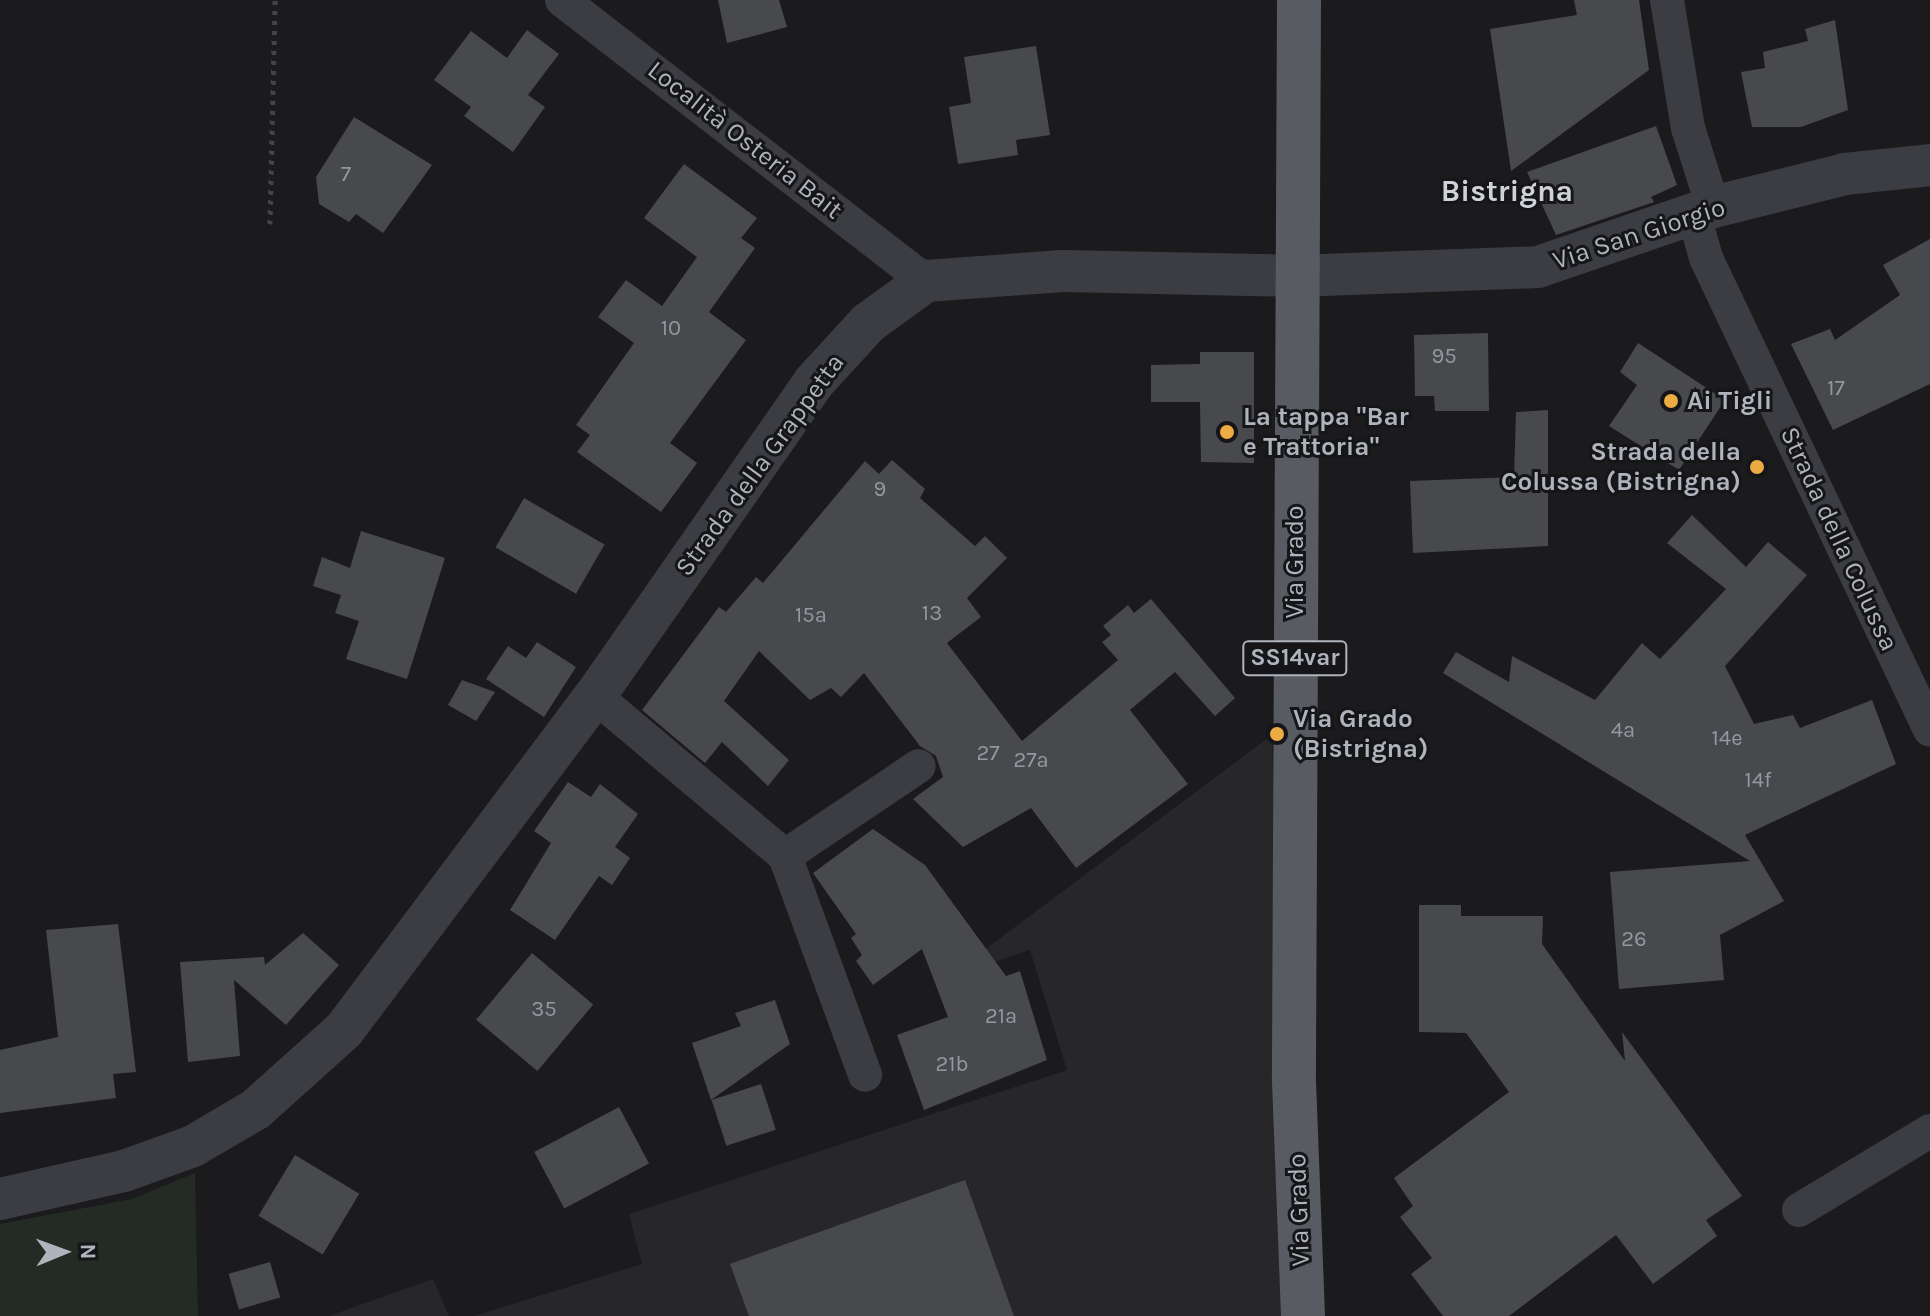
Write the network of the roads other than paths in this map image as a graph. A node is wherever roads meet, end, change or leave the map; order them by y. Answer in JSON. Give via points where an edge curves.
{"nodes":[{"id":1,"x":562,"y":0,"type":"edge"},
{"id":2,"x":1299,"y":0,"type":"edge"},
{"id":3,"x":1667,"y":0,"type":"edge"},
{"id":4,"x":1930,"y":165,"type":"edge"},
{"id":5,"x":1704,"y":211,"type":"junction"},
{"id":6,"x":1296,"y":276,"type":"junction"},
{"id":7,"x":926,"y":281,"type":"junction"},
{"id":8,"x":595,"y":696,"type":"junction"},
{"id":9,"x":1930,"y":730,"type":"edge"},
{"id":10,"x":919,"y":766,"type":"dead end"},
{"id":11,"x":785,"y":856,"type":"junction"},
{"id":12,"x":865,"y":1075,"type":"dead end"},
{"id":13,"x":1930,"y":1131,"type":"edge"},
{"id":14,"x":0,"y":1199,"type":"edge"},
{"id":15,"x":1799,"y":1210,"type":"dead end"},
{"id":16,"x":1303,"y":1316,"type":"edge"}],
"edges":[{"from":1,"to":7,"type":"street","name":"Località Osteria Bait"},
{"from":2,"to":6,"type":"main road","name":"Via Grado","number":"SS14var"},
{"from":3,"to":5,"type":"street","name":"Strada della Colussa"},
{"from":4,"to":5,"type":"street","name":"Via San Giorgio","via":[[1845,174]]},
{"from":5,"to":6,"type":"street","name":"Via San Giorgio","via":[[1538,267]]},
{"from":5,"to":9,"type":"street","name":"Strada della Colussa","via":[[1706,258]]},
{"from":6,"to":7,"type":"street","via":[[1063,271]]},
{"from":6,"to":16,"type":"main road","name":"Via Grado","number":"SS14var","via":[[1294,1081]]},
{"from":7,"to":8,"type":"street","name":"Strada della Grappetta","via":[[868,323],[814,382]]},
{"from":8,"to":11,"type":"street"},
{"from":8,"to":14,"type":"street","name":"Strada della Grappetta","via":[[344,1030],[256,1109],[193,1146],[124,1171]]},
{"from":10,"to":11,"type":"street"},
{"from":11,"to":12,"type":"street"},
{"from":13,"to":15,"type":"street"}]}
